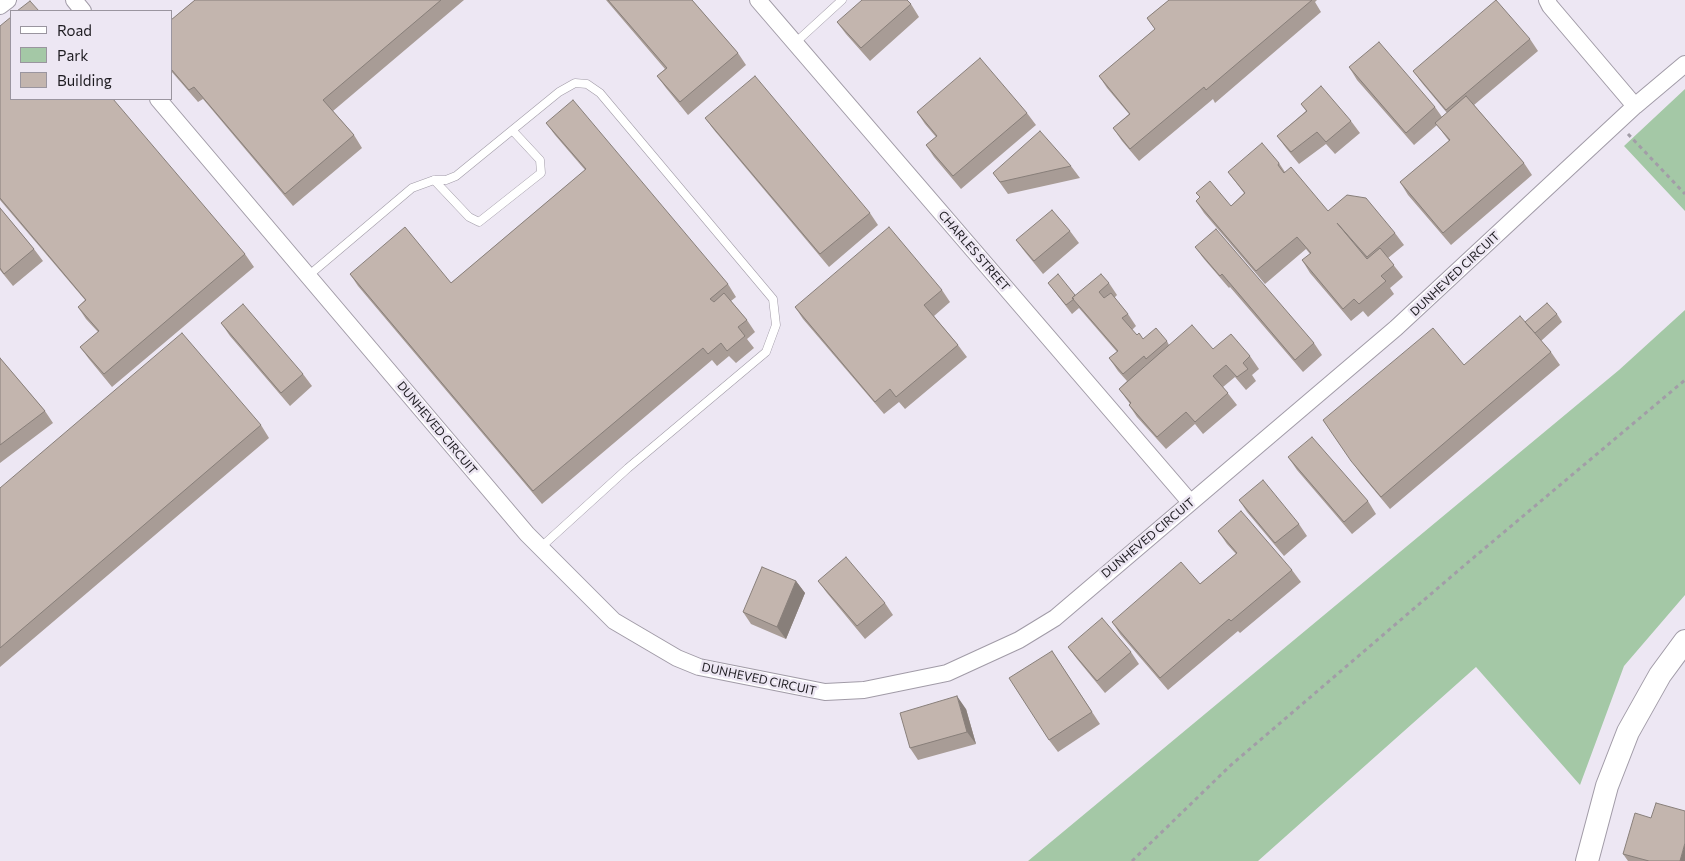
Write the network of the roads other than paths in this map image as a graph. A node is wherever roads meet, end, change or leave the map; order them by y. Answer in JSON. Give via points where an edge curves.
{"nodes":[{"id":1,"x":8,"y":0,"type":"edge"},
{"id":2,"x":74,"y":0,"type":"edge"},
{"id":3,"x":758,"y":0,"type":"edge"},
{"id":4,"x":842,"y":0,"type":"edge"},
{"id":5,"x":1547,"y":0,"type":"edge"},
{"id":6,"x":0,"y":6,"type":"edge"},
{"id":7,"x":82,"y":10,"type":"edge"},
{"id":8,"x":795,"y":43,"type":"junction"},
{"id":9,"x":1685,"y":64,"type":"edge"},
{"id":10,"x":159,"y":100,"type":"edge"},
{"id":11,"x":1634,"y":106,"type":"junction"},
{"id":12,"x":513,"y":131,"type":"junction"},
{"id":13,"x":434,"y":180,"type":"junction"},
{"id":14,"x":308,"y":276,"type":"junction"},
{"id":15,"x":1190,"y":502,"type":"junction"},
{"id":16,"x":540,"y":548,"type":"junction"},
{"id":17,"x":1685,"y":642,"type":"edge"},
{"id":18,"x":1587,"y":861,"type":"edge"}],
"edges":[{"from":1,"to":6,"type":"street"},
{"from":2,"to":7,"type":"street"},
{"from":3,"to":8,"type":"street","name":"CHARLES STREET"},
{"from":4,"to":8,"type":"lane"},
{"from":5,"to":11,"type":"street"},
{"from":8,"to":15,"type":"street","name":"CHARLES STREET"},
{"from":9,"to":11,"type":"street","name":"DUNHEVED CIRCUIT"},
{"from":10,"to":14,"type":"street","name":"DUNHEVED CIRCUIT"},
{"from":11,"to":15,"type":"street","name":"DUNHEVED CIRCUIT","via":[[1396,328]]},
{"from":12,"to":13,"type":"lane","via":[[456,176]]},
{"from":12,"to":13,"type":"lane","via":[[540,160],[542,173],[479,222],[469,218]]},
{"from":12,"to":16,"type":"lane","via":[[559,92],[575,83],[587,84],[600,93],[773,299],[776,325],[766,352],[628,468]]},
{"from":13,"to":14,"type":"lane","via":[[412,188]]},
{"from":14,"to":16,"type":"street","name":"DUNHEVED CIRCUIT"},
{"from":15,"to":16,"type":"street","name":"DUNHEVED CIRCUIT","via":[[1055,618],[1019,640],[946,673],[864,690],[825,692],[699,667],[677,658],[614,621]]},
{"from":17,"to":18,"type":"main road","via":[[1660,675],[1628,732],[1607,786]]}]}
